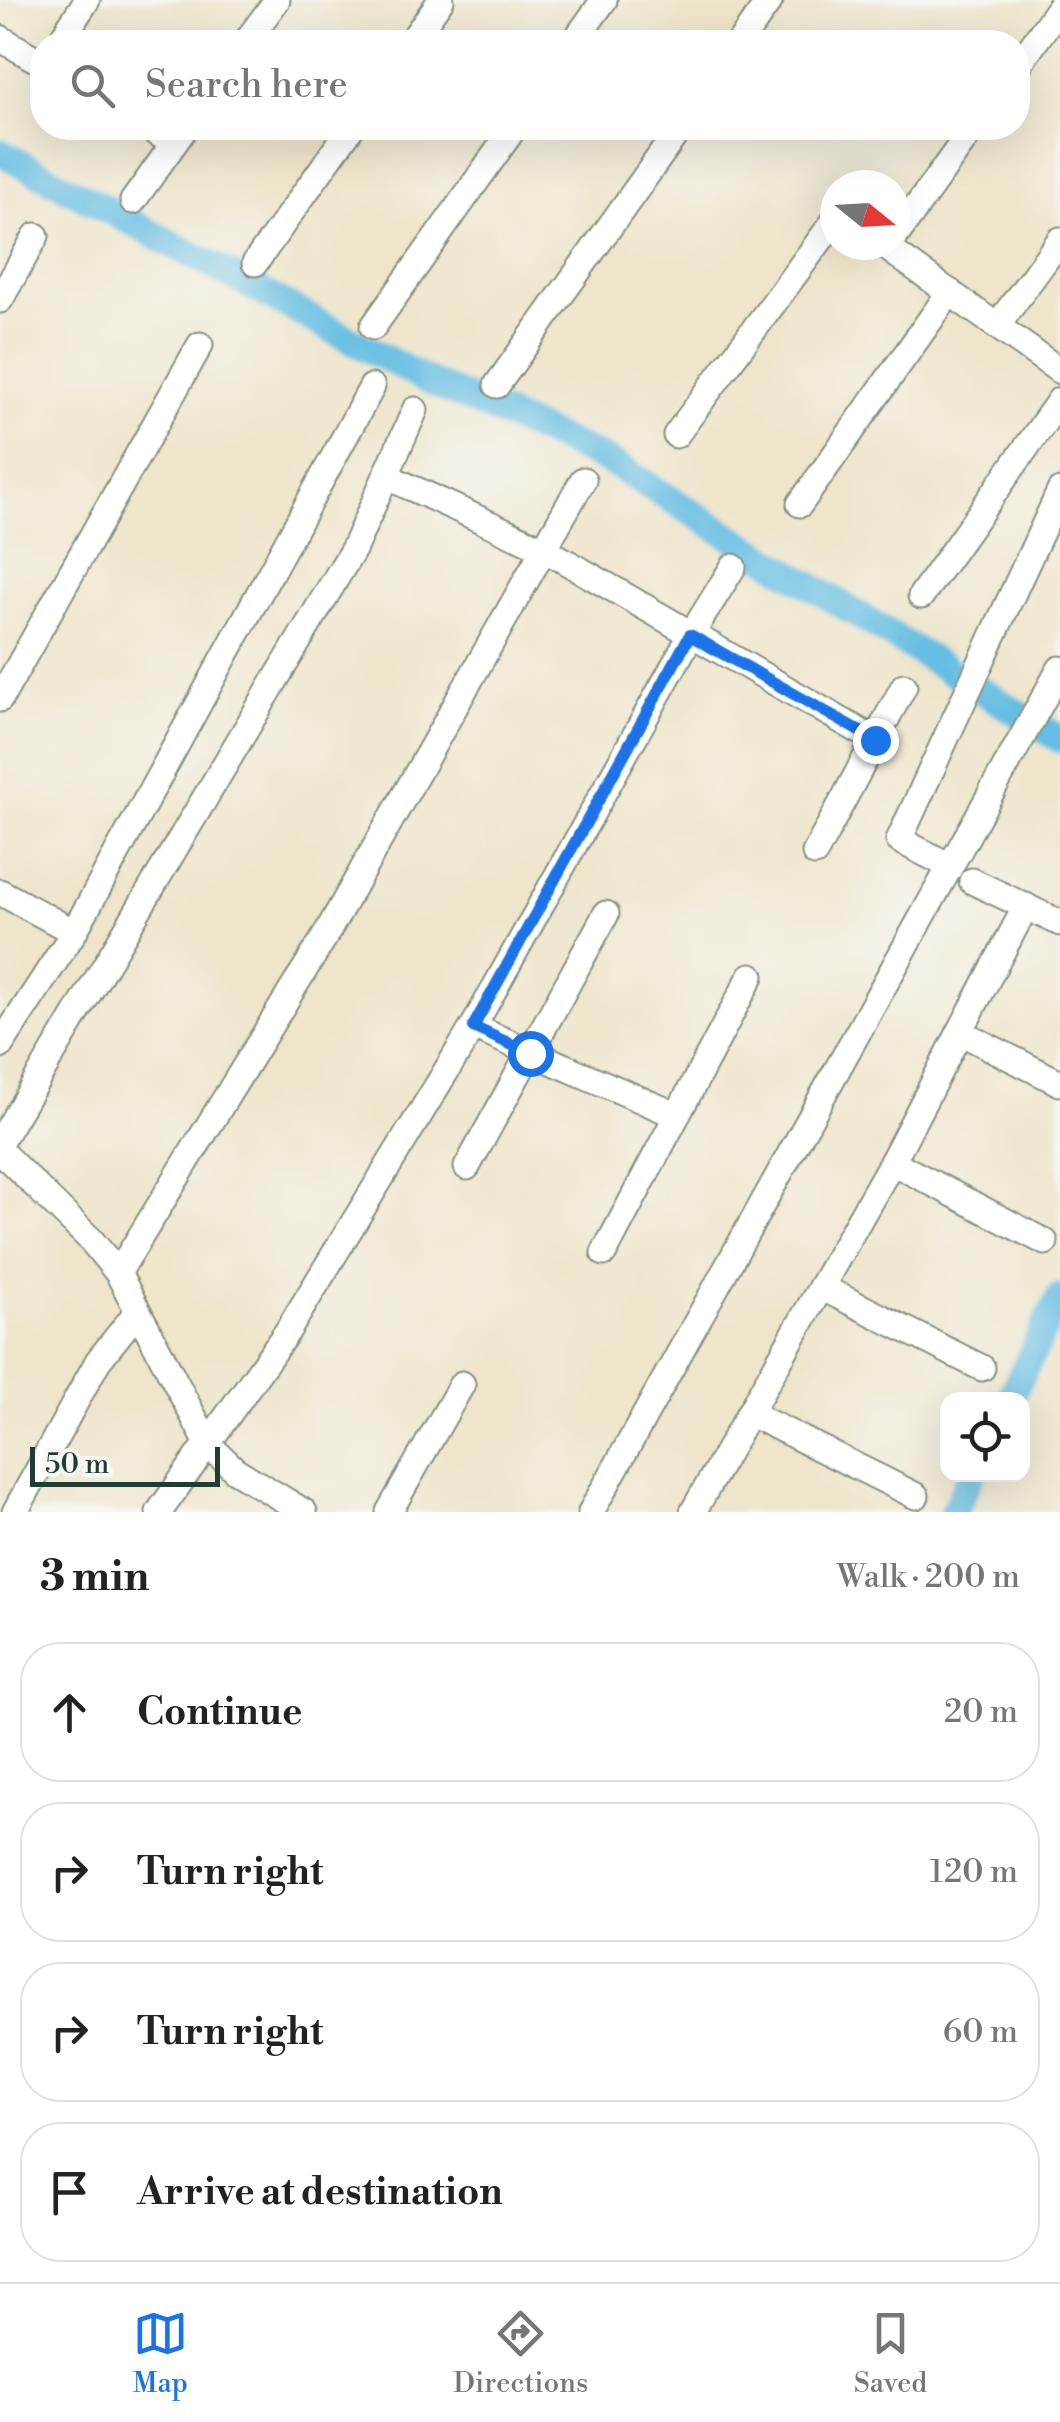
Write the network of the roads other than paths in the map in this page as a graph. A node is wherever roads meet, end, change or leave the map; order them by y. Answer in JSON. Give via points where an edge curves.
{"nodes":[{"id":1,"x":87,"y":0,"type":"edge"},
{"id":2,"x":277,"y":0,"type":"edge"},
{"id":3,"x":441,"y":0,"type":"edge"},
{"id":4,"x":604,"y":0,"type":"edge"},
{"id":5,"x":770,"y":0,"type":"edge"},
{"id":6,"x":1060,"y":6,"type":"edge"},
{"id":7,"x":68,"y":30,"type":"edge"},
{"id":8,"x":255,"y":30,"type":"edge"},
{"id":9,"x":420,"y":30,"type":"edge"},
{"id":10,"x":583,"y":30,"type":"edge"},
{"id":11,"x":749,"y":30,"type":"edge"},
{"id":12,"x":0,"y":38,"type":"edge"},
{"id":13,"x":1030,"y":49,"type":"edge"},
{"id":14,"x":30,"y":56,"type":"edge"},
{"id":15,"x":175,"y":140,"type":"edge"},
{"id":16,"x":342,"y":140,"type":"edge"},
{"id":17,"x":505,"y":140,"type":"edge"},
{"id":18,"x":671,"y":140,"type":"edge"},
{"id":19,"x":964,"y":140,"type":"edge"},
{"id":20,"x":133,"y":200,"type":"dead end"},
{"id":21,"x":910,"y":215,"type":"edge"},
{"id":22,"x":36,"y":236,"type":"dead end"},
{"id":23,"x":820,"y":240,"type":"edge"},
{"id":24,"x":1060,"y":240,"type":"edge"},
{"id":25,"x":909,"y":260,"type":"edge"},
{"id":26,"x":255,"y":263,"type":"dead end"},
{"id":27,"x":950,"y":292,"type":"junction"},
{"id":28,"x":0,"y":300,"type":"edge"},
{"id":29,"x":997,"y":326,"type":"junction"},
{"id":30,"x":372,"y":327,"type":"dead end"},
{"id":31,"x":200,"y":345,"type":"dead end"},
{"id":32,"x":1060,"y":371,"type":"edge"},
{"id":33,"x":497,"y":385,"type":"dead end"},
{"id":34,"x":372,"y":387,"type":"dead end"},
{"id":35,"x":1060,"y":400,"type":"edge"},
{"id":36,"x":414,"y":410,"type":"dead end"},
{"id":37,"x":676,"y":434,"type":"dead end"},
{"id":38,"x":388,"y":477,"type":"junction"},
{"id":39,"x":583,"y":480,"type":"dead end"},
{"id":40,"x":1060,"y":490,"type":"edge"},
{"id":41,"x":800,"y":504,"type":"dead end"},
{"id":42,"x":544,"y":549,"type":"junction"},
{"id":43,"x":734,"y":568,"type":"dead end"},
{"id":44,"x":921,"y":596,"type":"dead end"},
{"id":45,"x":690,"y":635,"type":"junction"},
{"id":46,"x":1060,"y":669,"type":"edge"},
{"id":47,"x":904,"y":686,"type":"dead end"},
{"id":48,"x":0,"y":699,"type":"edge"},
{"id":49,"x":875,"y":740,"type":"junction"},
{"id":50,"x":815,"y":853,"type":"dead end"},
{"id":51,"x":961,"y":874,"type":"junction"},
{"id":52,"x":0,"y":892,"type":"edge"},
{"id":53,"x":1026,"y":906,"type":"junction"},
{"id":54,"x":606,"y":914,"type":"dead end"},
{"id":55,"x":1060,"y":923,"type":"edge"},
{"id":56,"x":74,"y":932,"type":"junction"},
{"id":57,"x":751,"y":976,"type":"dead end"},
{"id":58,"x":473,"y":1027,"type":"junction"},
{"id":59,"x":960,"y":1032,"type":"junction"},
{"id":60,"x":0,"y":1046,"type":"edge"},
{"id":61,"x":530,"y":1053,"type":"junction"},
{"id":62,"x":1060,"y":1084,"type":"edge"},
{"id":63,"x":676,"y":1115,"type":"junction"},
{"id":64,"x":0,"y":1142,"type":"edge"},
{"id":65,"x":0,"y":1151,"type":"edge"},
{"id":66,"x":892,"y":1162,"type":"junction"},
{"id":67,"x":467,"y":1167,"type":"dead end"},
{"id":68,"x":1045,"y":1242,"type":"dead end"},
{"id":69,"x":604,"y":1253,"type":"dead end"},
{"id":70,"x":118,"y":1273,"type":"junction"},
{"id":71,"x":820,"y":1286,"type":"junction"},
{"id":72,"x":137,"y":1312,"type":"junction"},
{"id":73,"x":982,"y":1368,"type":"dead end"},
{"id":74,"x":462,"y":1384,"type":"dead end"},
{"id":75,"x":749,"y":1413,"type":"junction"},
{"id":76,"x":208,"y":1444,"type":"junction"},
{"id":77,"x":916,"y":1496,"type":"dead end"},
{"id":78,"x":700,"y":1510,"type":"edge"},
{"id":79,"x":15,"y":1512,"type":"edge"},
{"id":80,"x":158,"y":1512,"type":"edge"},
{"id":81,"x":304,"y":1512,"type":"edge"},
{"id":82,"x":388,"y":1512,"type":"edge"},
{"id":83,"x":592,"y":1512,"type":"edge"}],
"edges":[{"from":1,"to":7,"type":"street"},
{"from":2,"to":8,"type":"street"},
{"from":3,"to":9,"type":"street"},
{"from":4,"to":10,"type":"street"},
{"from":5,"to":11,"type":"street"},
{"from":6,"to":13,"type":"street"},
{"from":12,"to":14,"type":"street"},
{"from":15,"to":20,"type":"street"},
{"from":16,"to":26,"type":"street"},
{"from":17,"to":30,"type":"street"},
{"from":18,"to":33,"type":"street"},
{"from":19,"to":21,"type":"street"},
{"from":22,"to":28,"type":"street"},
{"from":23,"to":37,"type":"street"},
{"from":24,"to":29,"type":"street"},
{"from":25,"to":27,"type":"street"},
{"from":27,"to":29,"type":"street"},
{"from":27,"to":41,"type":"street"},
{"from":29,"to":32,"type":"street"},
{"from":31,"to":48,"type":"street"},
{"from":34,"to":56,"type":"street"},
{"from":35,"to":44,"type":"street"},
{"from":36,"to":38,"type":"street"},
{"from":38,"to":42,"type":"street"},
{"from":38,"to":64,"type":"street","via":[[344,566]]},
{"from":39,"to":42,"type":"street"},
{"from":40,"to":51,"type":"street","via":[[898,840]]},
{"from":42,"to":45,"type":"street"},
{"from":42,"to":70,"type":"street","via":[[324,938]]},
{"from":43,"to":45,"type":"street"},
{"from":45,"to":49,"type":"street"},
{"from":45,"to":58,"type":"street"},
{"from":46,"to":51,"type":"street","via":[[1003,768]]},
{"from":47,"to":49,"type":"street"},
{"from":49,"to":50,"type":"street"},
{"from":51,"to":53,"type":"street"},
{"from":51,"to":83,"type":"street"},
{"from":52,"to":56,"type":"street"},
{"from":53,"to":55,"type":"street"},
{"from":53,"to":59,"type":"street"},
{"from":54,"to":61,"type":"street"},
{"from":56,"to":60,"type":"street"},
{"from":57,"to":63,"type":"street"},
{"from":58,"to":61,"type":"street"},
{"from":58,"to":76,"type":"street","via":[[287,1332]]},
{"from":59,"to":62,"type":"street"},
{"from":59,"to":66,"type":"street"},
{"from":61,"to":63,"type":"street"},
{"from":61,"to":67,"type":"street"},
{"from":63,"to":69,"type":"street"},
{"from":65,"to":70,"type":"street"},
{"from":66,"to":68,"type":"street"},
{"from":66,"to":71,"type":"street"},
{"from":70,"to":72,"type":"street"},
{"from":71,"to":73,"type":"street"},
{"from":71,"to":75,"type":"street"},
{"from":72,"to":76,"type":"street"},
{"from":72,"to":79,"type":"street","via":[[98,1361]]},
{"from":74,"to":82,"type":"street"},
{"from":75,"to":77,"type":"street"},
{"from":75,"to":78,"type":"street"},
{"from":76,"to":80,"type":"street"},
{"from":76,"to":81,"type":"street","via":[[234,1470]]}]}
